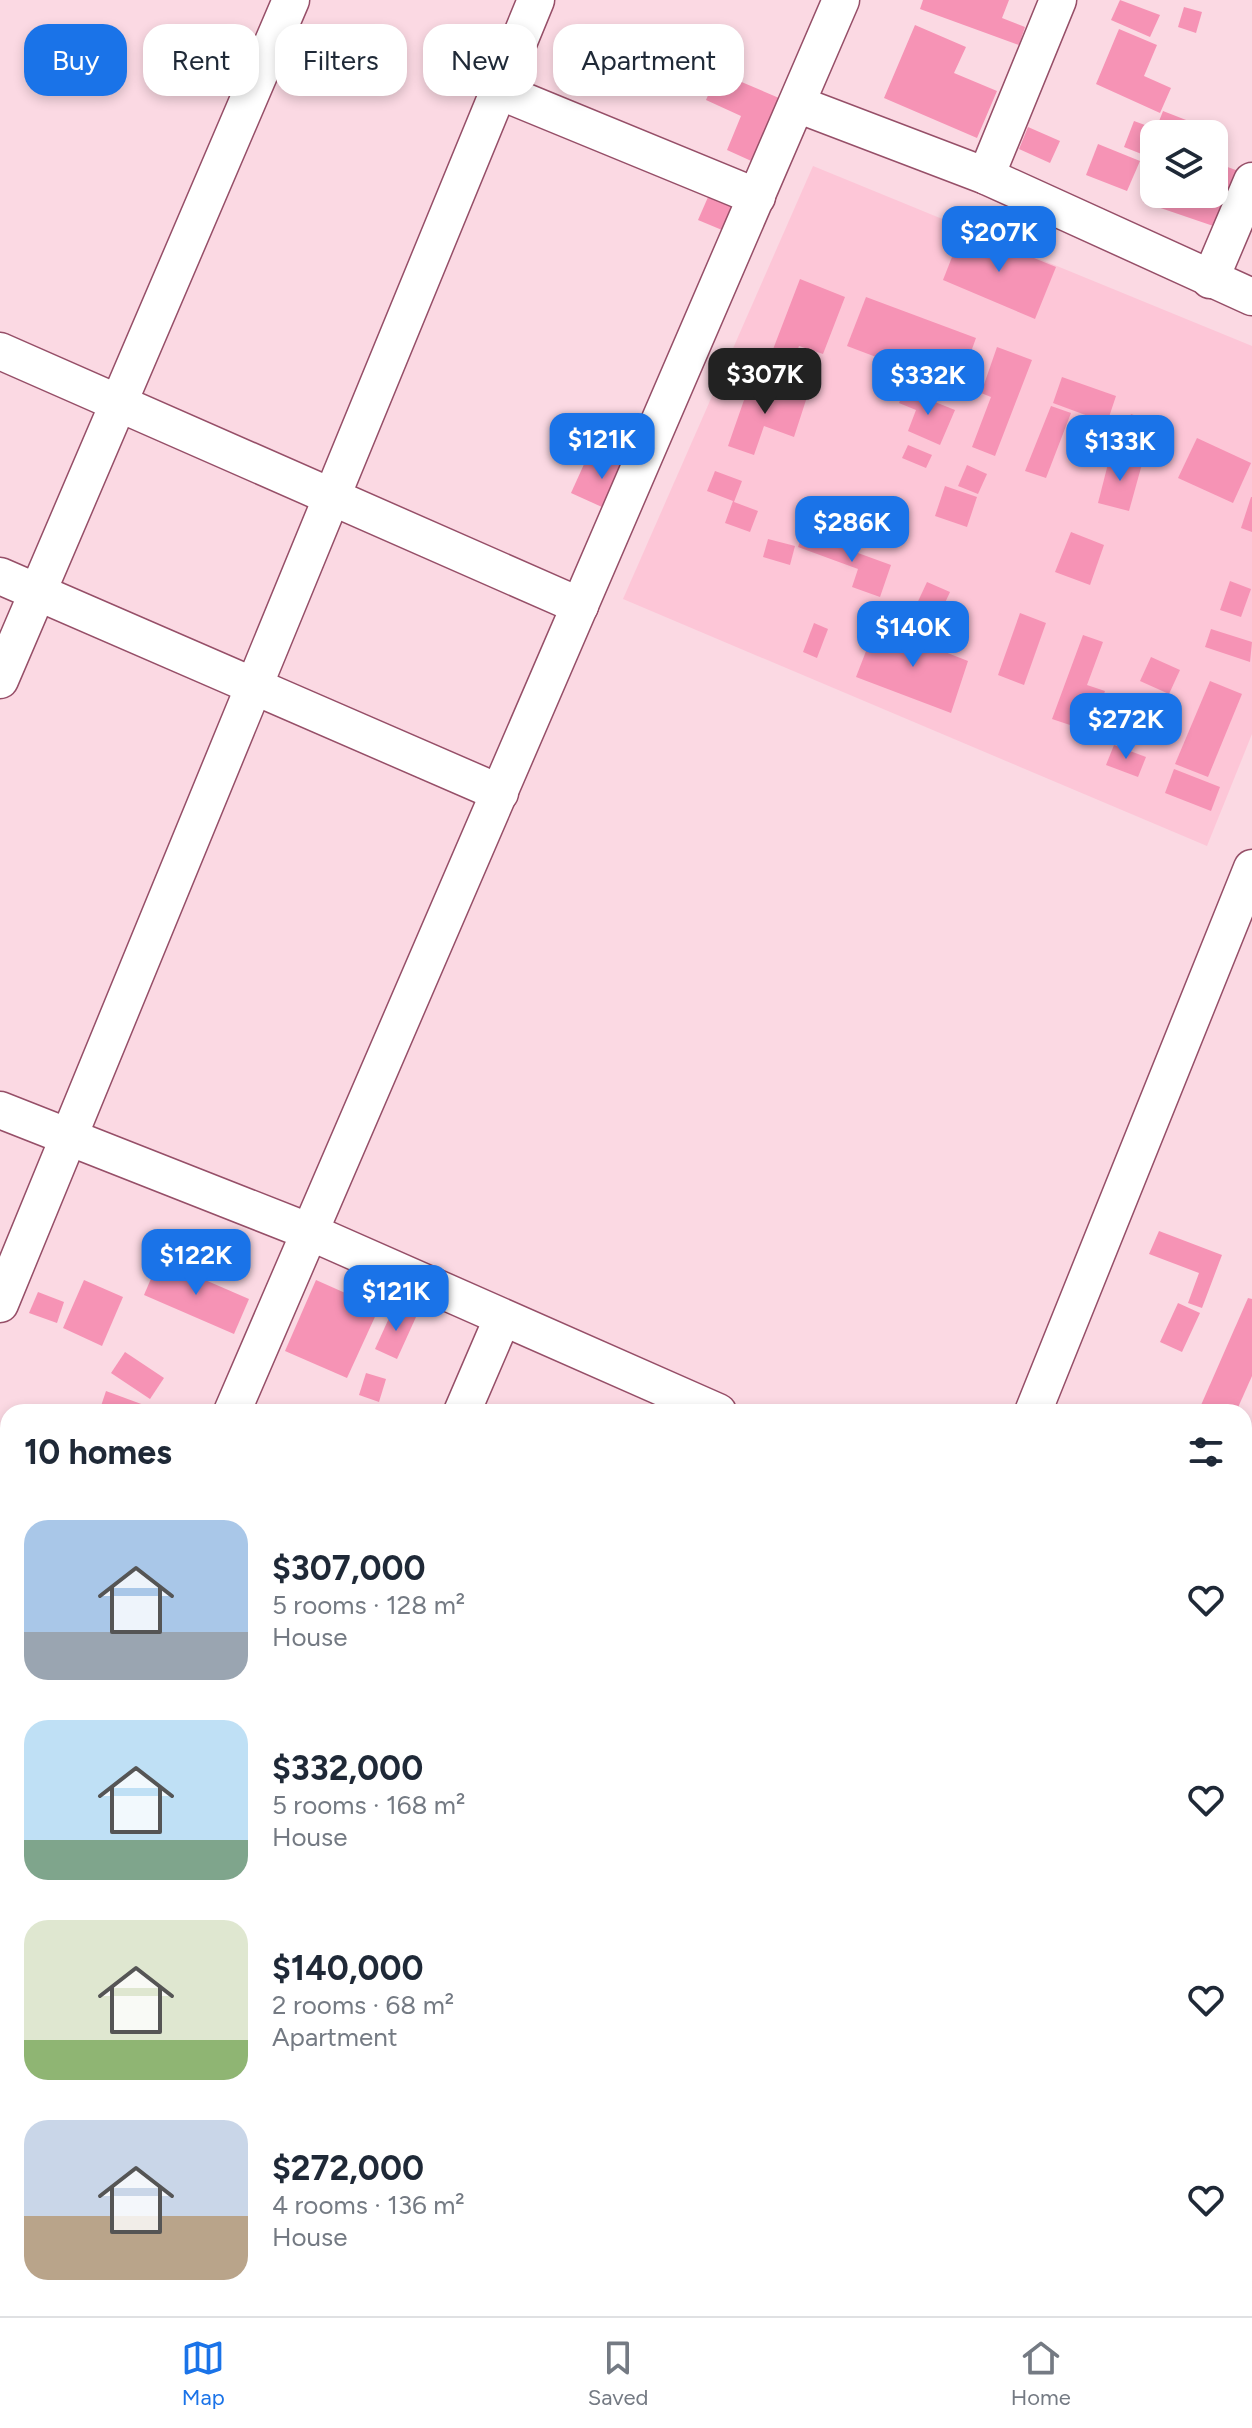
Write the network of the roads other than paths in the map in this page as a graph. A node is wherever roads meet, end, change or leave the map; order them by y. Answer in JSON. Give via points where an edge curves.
{"nodes":[{"id":1,"x":291,"y":0,"type":"edge"},
{"id":2,"x":536,"y":0,"type":"edge"},
{"id":3,"x":841,"y":0,"type":"edge"},
{"id":4,"x":1058,"y":0,"type":"edge"},
{"id":5,"x":526,"y":24,"type":"edge"},
{"id":6,"x":497,"y":96,"type":"edge"},
{"id":7,"x":511,"y":96,"type":"edge"},
{"id":8,"x":797,"y":104,"type":"junction"},
{"id":9,"x":986,"y":176,"type":"junction"},
{"id":10,"x":1252,"y":181,"type":"edge"},
{"id":11,"x":757,"y":197,"type":"junction"},
{"id":12,"x":1210,"y":280,"type":"junction"},
{"id":13,"x":1252,"y":297,"type":"edge"},
{"id":14,"x":0,"y":351,"type":"edge"},
{"id":15,"x":118,"y":404,"type":"junction"},
{"id":16,"x":332,"y":497,"type":"junction"},
{"id":17,"x":0,"y":576,"type":"edge"},
{"id":18,"x":38,"y":592,"type":"junction"},
{"id":19,"x":580,"y":606,"type":"junction"},
{"id":20,"x":0,"y":680,"type":"edge"},
{"id":21,"x":255,"y":685,"type":"junction"},
{"id":22,"x":500,"y":793,"type":"junction"},
{"id":23,"x":1252,"y":868,"type":"edge"},
{"id":24,"x":0,"y":1110,"type":"edge"},
{"id":25,"x":68,"y":1139,"type":"junction"},
{"id":26,"x":310,"y":1232,"type":"junction"},
{"id":27,"x":0,"y":1304,"type":"edge"},
{"id":28,"x":502,"y":1319,"type":"junction"},
{"id":29,"x":235,"y":1404,"type":"edge"},
{"id":30,"x":465,"y":1404,"type":"edge"},
{"id":31,"x":699,"y":1404,"type":"edge"},
{"id":32,"x":1036,"y":1404,"type":"edge"}],
"edges":[{"from":1,"to":15,"type":"street"},
{"from":2,"to":5,"type":"street"},
{"from":3,"to":8,"type":"street"},
{"from":4,"to":9,"type":"street"},
{"from":6,"to":16,"type":"street"},
{"from":7,"to":11,"type":"street"},
{"from":8,"to":9,"type":"street"},
{"from":8,"to":11,"type":"street"},
{"from":9,"to":12,"type":"street"},
{"from":10,"to":12,"type":"street"},
{"from":11,"to":19,"type":"street"},
{"from":12,"to":13,"type":"street"},
{"from":14,"to":15,"type":"street"},
{"from":15,"to":16,"type":"street"},
{"from":15,"to":18,"type":"street"},
{"from":16,"to":19,"type":"street"},
{"from":16,"to":21,"type":"street"},
{"from":17,"to":18,"type":"street"},
{"from":18,"to":20,"type":"street"},
{"from":18,"to":21,"type":"street"},
{"from":19,"to":22,"type":"street"},
{"from":21,"to":22,"type":"street"},
{"from":21,"to":25,"type":"street"},
{"from":22,"to":26,"type":"street"},
{"from":23,"to":32,"type":"street"},
{"from":24,"to":25,"type":"street"},
{"from":25,"to":26,"type":"street"},
{"from":25,"to":27,"type":"street"},
{"from":26,"to":28,"type":"street"},
{"from":26,"to":29,"type":"street"},
{"from":28,"to":30,"type":"street"},
{"from":28,"to":31,"type":"street"}]}
